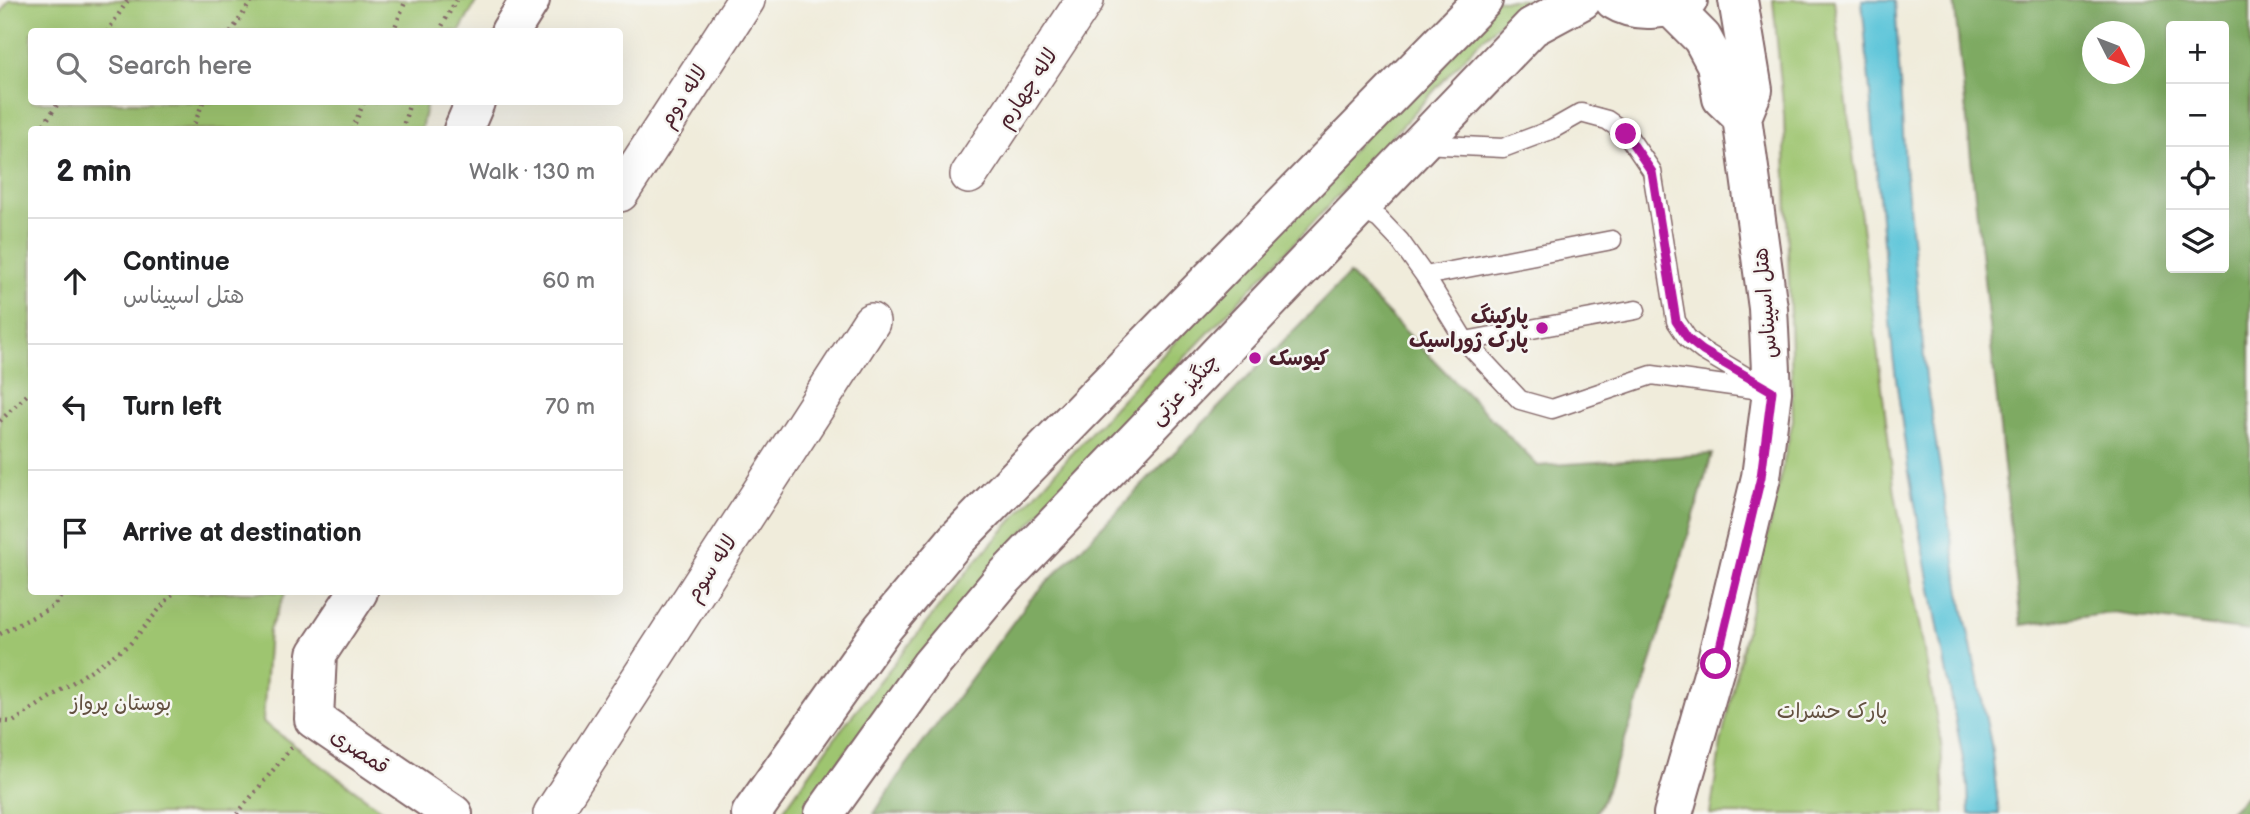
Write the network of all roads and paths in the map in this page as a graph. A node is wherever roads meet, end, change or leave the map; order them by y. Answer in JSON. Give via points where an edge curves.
{"nodes":[{"id":1,"x":128,"y":0,"type":"edge"},
{"id":2,"x":252,"y":0,"type":"edge"},
{"id":3,"x":406,"y":0,"type":"edge"},
{"id":4,"x":456,"y":0,"type":"edge"},
{"id":5,"x":530,"y":0,"type":"edge"},
{"id":6,"x":746,"y":0,"type":"edge"},
{"id":7,"x":1085,"y":0,"type":"edge"},
{"id":8,"x":1483,"y":0,"type":"edge"},
{"id":9,"x":1582,"y":0,"type":"edge"},
{"id":10,"x":1614,"y":0,"type":"edge"},
{"id":11,"x":1738,"y":0,"type":"edge"},
{"id":12,"x":1679,"y":4,"type":"edge"},
{"id":13,"x":110,"y":28,"type":"edge"},
{"id":14,"x":234,"y":28,"type":"edge"},
{"id":15,"x":395,"y":28,"type":"edge"},
{"id":16,"x":441,"y":28,"type":"edge"},
{"id":17,"x":512,"y":28,"type":"edge"},
{"id":18,"x":57,"y":105,"type":"edge"},
{"id":19,"x":202,"y":105,"type":"edge"},
{"id":20,"x":363,"y":105,"type":"edge"},
{"id":21,"x":409,"y":105,"type":"edge"},
{"id":22,"x":474,"y":105,"type":"edge"},
{"id":23,"x":1742,"y":117,"type":"junction"},
{"id":24,"x":43,"y":126,"type":"edge"},
{"id":25,"x":194,"y":126,"type":"edge"},
{"id":26,"x":354,"y":126,"type":"edge"},
{"id":27,"x":403,"y":126,"type":"edge"},
{"id":28,"x":465,"y":126,"type":"edge"},
{"id":29,"x":1419,"y":144,"type":"junction"},
{"id":30,"x":969,"y":175,"type":"dead end"},
{"id":31,"x":623,"y":188,"type":"edge"},
{"id":32,"x":1358,"y":208,"type":"junction"},
{"id":33,"x":1612,"y":240,"type":"dead end"},
{"id":34,"x":1426,"y":276,"type":"junction"},
{"id":35,"x":1636,"y":310,"type":"dead end"},
{"id":36,"x":871,"y":322,"type":"dead end"},
{"id":37,"x":1465,"y":341,"type":"junction"},
{"id":38,"x":1772,"y":391,"type":"junction"},
{"id":39,"x":28,"y":394,"type":"edge"},
{"id":40,"x":0,"y":421,"type":"edge"},
{"id":41,"x":62,"y":595,"type":"edge"},
{"id":42,"x":171,"y":595,"type":"edge"},
{"id":43,"x":356,"y":595,"type":"edge"},
{"id":44,"x":0,"y":634,"type":"edge"},
{"id":45,"x":314,"y":719,"type":"junction"},
{"id":46,"x":0,"y":721,"type":"edge"},
{"id":47,"x":237,"y":814,"type":"edge"},
{"id":48,"x":453,"y":814,"type":"edge"},
{"id":49,"x":552,"y":814,"type":"edge"},
{"id":50,"x":751,"y":814,"type":"edge"},
{"id":51,"x":824,"y":814,"type":"edge"},
{"id":52,"x":1673,"y":814,"type":"edge"}],
"edges":[{"from":1,"to":13,"type":"path"},
{"from":2,"to":14,"type":"path"},
{"from":3,"to":15,"type":"path"},
{"from":4,"to":16,"type":"path"},
{"from":5,"to":17,"type":"street"},
{"from":6,"to":31,"type":"street","name":"لاله دوم"},
{"from":7,"to":30,"type":"street","name":"لاله چهارم"},
{"from":8,"to":50,"type":"street","via":[[956,540],[882,629]]},
{"from":9,"to":29,"type":"street","name":"چنگیز عزتی","via":[[1532,27]]},
{"from":10,"to":12,"type":"street","via":[[1645,10]]},
{"from":11,"to":23,"type":"street","via":[[1753,90]]},
{"from":12,"to":23,"type":"street","via":[[1716,64],[1722,98]]},
{"from":18,"to":24,"type":"path"},
{"from":19,"to":25,"type":"path"},
{"from":20,"to":26,"type":"path"},
{"from":21,"to":27,"type":"path"},
{"from":22,"to":28,"type":"street"},
{"from":23,"to":38,"type":"street","name":"هتل اسپیناس","via":[[1768,308]]},
{"from":29,"to":32,"type":"street","name":"چنگیز عزتی"},
{"from":29,"to":38,"type":"lane","via":[[1503,148],[1581,113],[1607,120],[1626,134],[1652,172],[1676,321],[1703,351]]},
{"from":32,"to":34,"type":"lane","via":[[1379,219]]},
{"from":32,"to":51,"type":"street","name":"چنگیز عزتی","via":[[1002,580],[930,666]]},
{"from":33,"to":34,"type":"lane"},
{"from":34,"to":37,"type":"lane"},
{"from":35,"to":37,"type":"lane"},
{"from":36,"to":49,"type":"street","name":"لاله سوم"},
{"from":37,"to":38,"type":"lane","via":[[1520,400],[1552,409],[1652,375]]},
{"from":38,"to":52,"type":"street","name":"هتل اسپیناس","via":[[1761,477],[1716,664]]},
{"from":39,"to":40,"type":"path"},
{"from":41,"to":44,"type":"path","via":[[54,606]]},
{"from":42,"to":46,"type":"path","via":[[129,645],[13,722]]},
{"from":43,"to":45,"type":"street","name":"قمصری","via":[[317,654]]},
{"from":45,"to":47,"type":"path"},
{"from":45,"to":48,"type":"street","name":"قمصری"}]}
